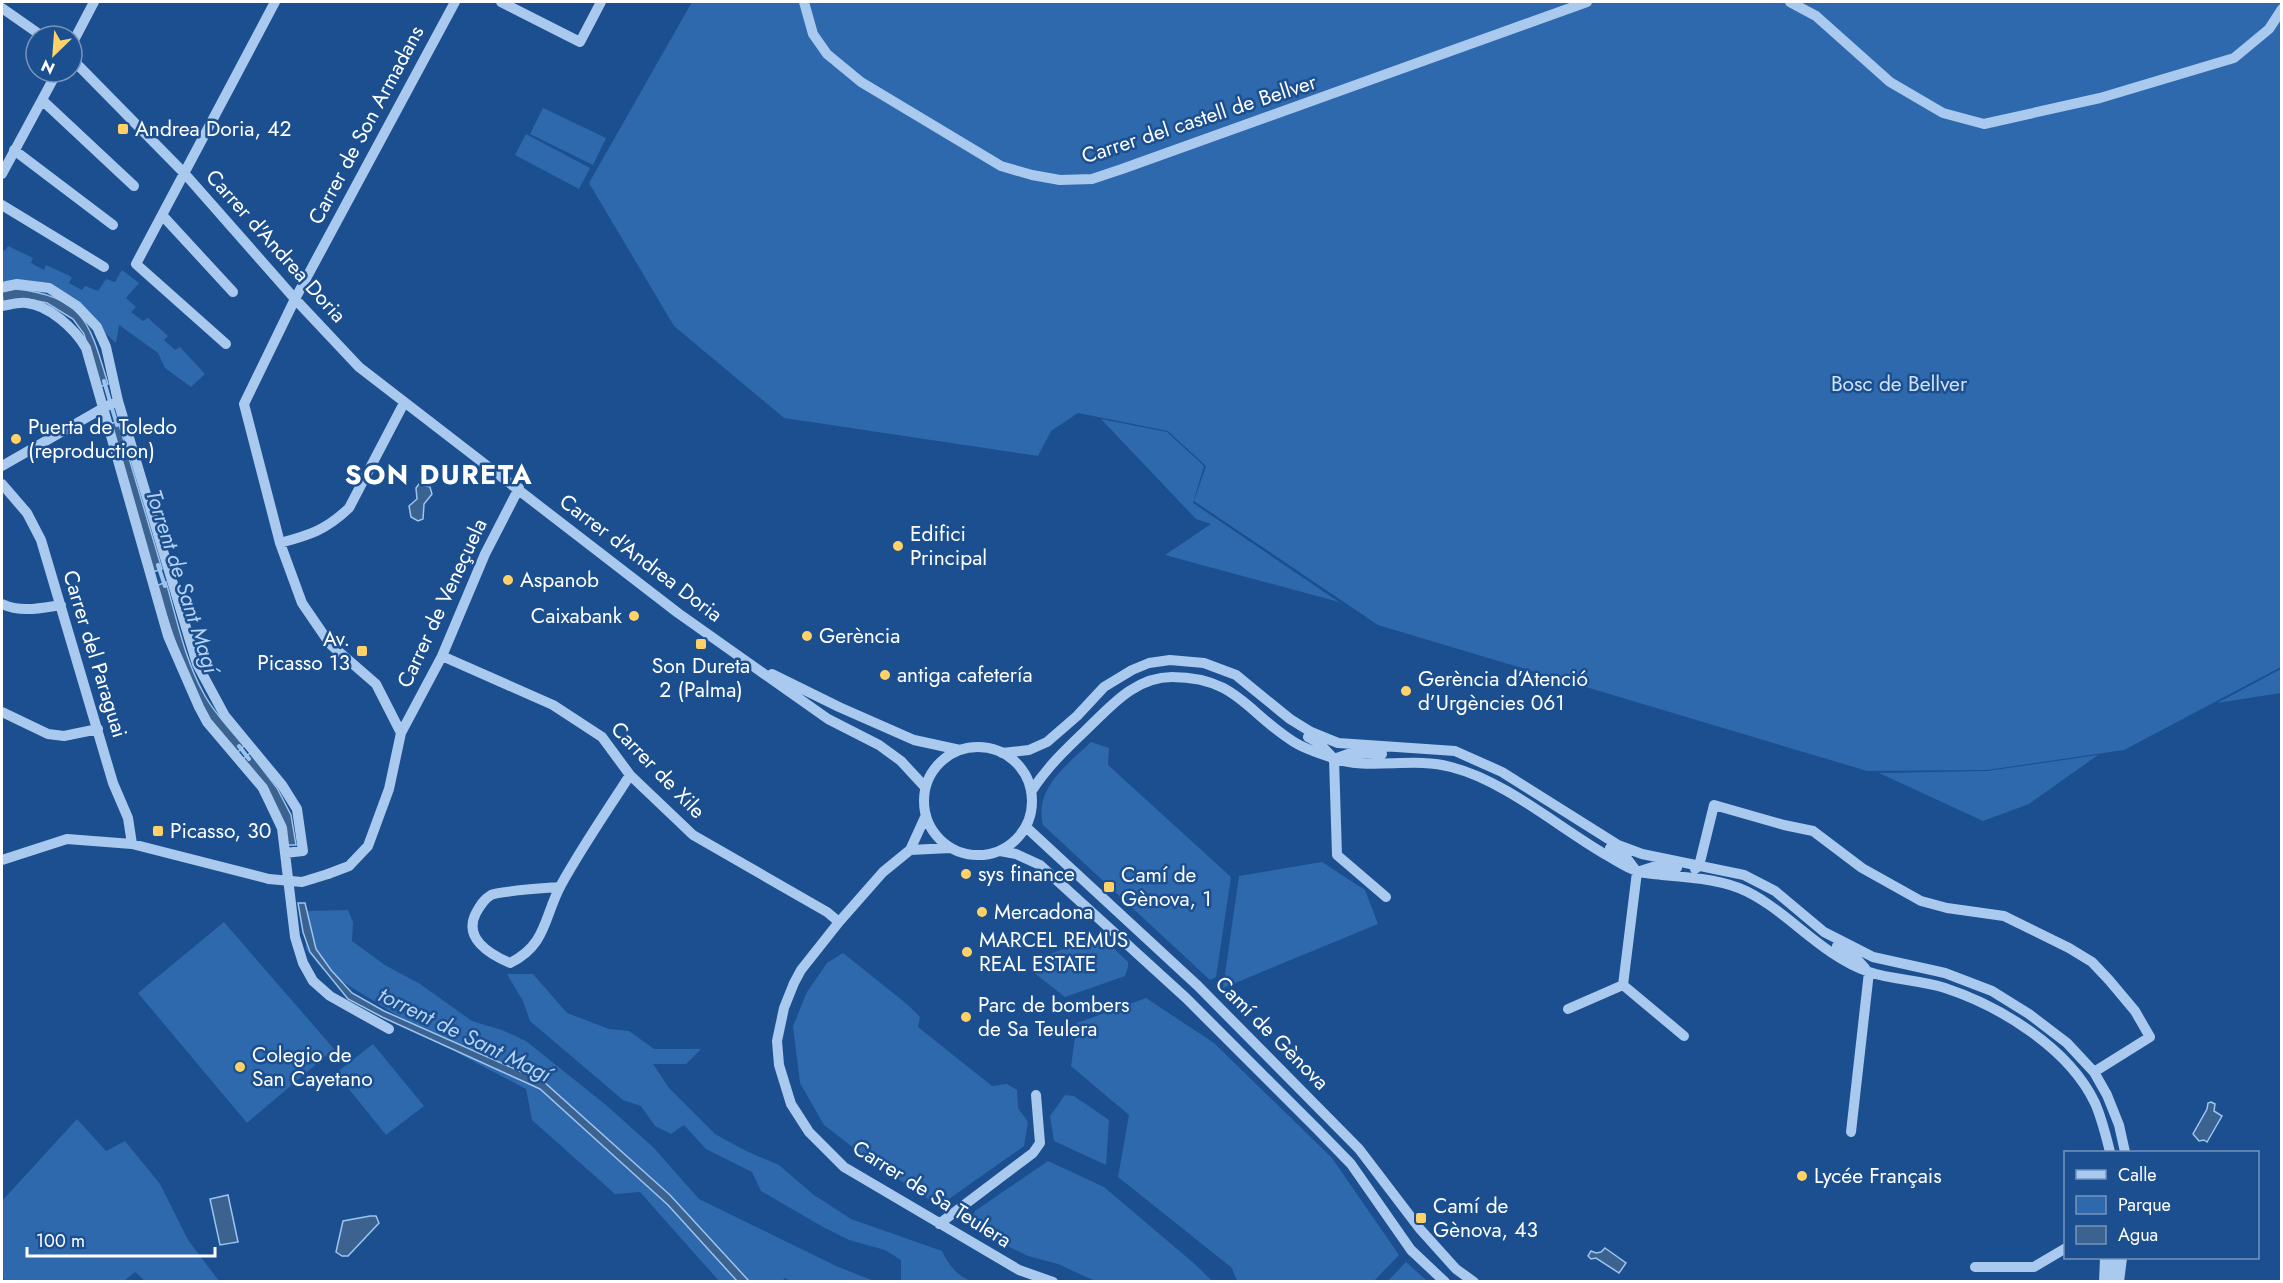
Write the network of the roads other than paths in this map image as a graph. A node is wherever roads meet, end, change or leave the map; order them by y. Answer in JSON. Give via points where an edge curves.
{"nodes":[{"id":1,"x":94,"y":2,"type":"edge"},
{"id":2,"x":275,"y":2,"type":"edge"},
{"id":3,"x":455,"y":2,"type":"edge"},
{"id":4,"x":501,"y":2,"type":"edge"},
{"id":5,"x":601,"y":2,"type":"edge"},
{"id":6,"x":804,"y":2,"type":"edge"},
{"id":7,"x":1587,"y":2,"type":"edge"},
{"id":8,"x":1790,"y":2,"type":"edge"},
{"id":9,"x":2282,"y":9,"type":"edge"},
{"id":10,"x":3,"y":13,"type":"edge"},
{"id":11,"x":82,"y":24,"type":"edge"},
{"id":12,"x":24,"y":25,"type":"edge"},
{"id":13,"x":84,"y":71,"type":"edge"},
{"id":14,"x":51,"y":84,"type":"edge"},
{"id":15,"x":42,"y":100,"type":"junction"},
{"id":16,"x":14,"y":150,"type":"junction"},
{"id":17,"x":2,"y":174,"type":"edge"},
{"id":18,"x":185,"y":174,"type":"junction"},
{"id":19,"x":134,"y":186,"type":"dead end"},
{"id":20,"x":2,"y":205,"type":"edge"},
{"id":21,"x":162,"y":215,"type":"junction"},
{"id":22,"x":113,"y":225,"type":"dead end"},
{"id":23,"x":104,"y":267,"type":"dead end"},
{"id":24,"x":2,"y":287,"type":"edge"},
{"id":25,"x":233,"y":292,"type":"dead end"},
{"id":26,"x":295,"y":299,"type":"junction"},
{"id":27,"x":2,"y":306,"type":"edge"},
{"id":28,"x":226,"y":344,"type":"dead end"},
{"id":29,"x":117,"y":401,"type":"junction"},
{"id":30,"x":404,"y":403,"type":"junction"},
{"id":31,"x":103,"y":407,"type":"junction"},
{"id":32,"x":2,"y":466,"type":"edge"},
{"id":33,"x":2,"y":484,"type":"edge"},
{"id":34,"x":519,"y":488,"type":"junction"},
{"id":35,"x":280,"y":543,"type":"junction"},
{"id":36,"x":161,"y":576,"type":"junction"},
{"id":37,"x":2,"y":604,"type":"edge"},
{"id":38,"x":61,"y":604,"type":"junction"},
{"id":39,"x":442,"y":657,"type":"junction"},
{"id":40,"x":742,"y":659,"type":"junction"},
{"id":41,"x":2,"y":712,"type":"edge"},
{"id":42,"x":1290,"y":719,"type":"junction"},
{"id":43,"x":98,"y":729,"type":"junction"},
{"id":44,"x":400,"y":733,"type":"junction"},
{"id":45,"x":1397,"y":748,"type":"junction"},
{"id":46,"x":960,"y":750,"type":"junction"},
{"id":47,"x":1002,"y":753,"type":"junction"},
{"id":48,"x":1334,"y":759,"type":"junction"},
{"id":49,"x":630,"y":775,"type":"junction"},
{"id":50,"x":925,"y":787,"type":"junction"},
{"id":51,"x":1031,"y":792,"type":"junction"},
{"id":52,"x":926,"y":815,"type":"junction"},
{"id":53,"x":1026,"y":827,"type":"junction"},
{"id":54,"x":1597,"y":833,"type":"junction"},
{"id":55,"x":132,"y":844,"type":"junction"},
{"id":56,"x":950,"y":848,"type":"junction"},
{"id":57,"x":910,"y":850,"type":"junction"},
{"id":58,"x":1000,"y":851,"type":"junction"},
{"id":59,"x":285,"y":853,"type":"junction"},
{"id":60,"x":2,"y":860,"type":"edge"},
{"id":61,"x":1699,"y":866,"type":"junction"},
{"id":62,"x":1637,"y":872,"type":"junction"},
{"id":63,"x":560,"y":887,"type":"junction"},
{"id":64,"x":1386,"y":897,"type":"dead end"},
{"id":65,"x":839,"y":922,"type":"junction"},
{"id":66,"x":1824,"y":932,"type":"junction"},
{"id":67,"x":1869,"y":972,"type":"junction"},
{"id":68,"x":1945,"y":973,"type":"junction"},
{"id":69,"x":1623,"y":985,"type":"junction"},
{"id":70,"x":1568,"y":1009,"type":"dead end"},
{"id":71,"x":389,"y":1029,"type":"dead end"},
{"id":72,"x":1684,"y":1036,"type":"dead end"},
{"id":73,"x":2094,"y":1072,"type":"junction"},
{"id":74,"x":1036,"y":1095,"type":"dead end"},
{"id":75,"x":1851,"y":1132,"type":"dead end"},
{"id":76,"x":2110,"y":1151,"type":"edge"},
{"id":77,"x":2125,"y":1151,"type":"edge"},
{"id":78,"x":939,"y":1224,"type":"junction"},
{"id":79,"x":2064,"y":1249,"type":"edge"},
{"id":80,"x":2104,"y":1259,"type":"edge"},
{"id":81,"x":2114,"y":1259,"type":"edge"},
{"id":82,"x":2122,"y":1259,"type":"edge"},
{"id":83,"x":1975,"y":1268,"type":"dead end"},
{"id":84,"x":1018,"y":1276,"type":"edge"},
{"id":85,"x":1053,"y":1281,"type":"edge"},
{"id":86,"x":1445,"y":1281,"type":"edge"},
{"id":87,"x":1474,"y":1281,"type":"edge"},
{"id":88,"x":2103,"y":1281,"type":"edge"},
{"id":89,"x":2111,"y":1281,"type":"edge"},
{"id":90,"x":2119,"y":1281,"type":"edge"}],
"edges":[{"from":1,"to":11,"type":"street"},
{"from":2,"to":18,"type":"street"},
{"from":3,"to":26,"type":"street","name":"Carrer de Son Armadans"},
{"from":4,"to":5,"type":"street","via":[[580,42]]},
{"from":6,"to":7,"type":"street","name":"Carrer del castell de Bellver","via":[[813,34],[827,54],[861,82],[1001,166],[1060,180],[1092,179],[1122,169]]},
{"from":8,"to":9,"type":"street","via":[[1816,16],[1890,82],[1943,113],[1984,124],[2100,98],[2234,58],[2269,29]]},
{"from":10,"to":12,"type":"street"},
{"from":13,"to":18,"type":"street","name":"Carrer d'Andrea Doria"},
{"from":14,"to":15,"type":"street"},
{"from":15,"to":16,"type":"street"},
{"from":15,"to":19,"type":"street"},
{"from":16,"to":17,"type":"street"},
{"from":16,"to":22,"type":"street"},
{"from":18,"to":21,"type":"street"},
{"from":18,"to":26,"type":"street","name":"Carrer d'Andrea Doria"},
{"from":20,"to":23,"type":"street"},
{"from":21,"to":25,"type":"street"},
{"from":21,"to":28,"type":"street","via":[[136,264]]},
{"from":24,"to":29,"type":"street","via":[[17,284],[49,288],[77,306],[97,327],[106,347]]},
{"from":26,"to":30,"type":"street","name":"Carrer d'Andrea Doria","via":[[359,367]]},
{"from":26,"to":35,"type":"street","name":"Carrer de Son Armadans","via":[[244,404]]},
{"from":27,"to":31,"type":"street","via":[[25,303],[42,308],[78,334],[86,348]]},
{"from":29,"to":31,"type":"street"},
{"from":29,"to":36,"type":"street"},
{"from":30,"to":34,"type":"street","name":"Carrer d'Andrea Doria"},
{"from":30,"to":35,"type":"street","via":[[349,508],[314,534]]},
{"from":31,"to":32,"type":"street"},
{"from":31,"to":36,"type":"street"},
{"from":33,"to":38,"type":"street","name":"Carrer del Paraguai","via":[[27,513],[36,531]]},
{"from":34,"to":39,"type":"street","name":"Carrer de Veneçuela","via":[[485,554]]},
{"from":34,"to":40,"type":"street","name":"Carrer d'Andrea Doria"},
{"from":35,"to":44,"type":"street","name":"Carrer de Son Armadans","via":[[302,603],[330,644],[375,684]]},
{"from":36,"to":59,"type":"street","via":[[168,636],[198,707],[264,788],[282,828]]},
{"from":36,"to":59,"type":"street","via":[[197,664],[225,716],[297,809],[303,851]]},
{"from":37,"to":38,"type":"street","via":[[36,609]]},
{"from":38,"to":43,"type":"street","name":"Carrer del Paraguai"},
{"from":39,"to":44,"type":"street","name":"Carrer de Veneçuela"},
{"from":39,"to":49,"type":"street","name":"Carrer de Xile","via":[[553,705],[602,736]]},
{"from":40,"to":46,"type":"street","via":[[914,740]]},
{"from":40,"to":50,"type":"street","name":"Carrer d'Andrea Doria","via":[[828,719],[879,745],[901,761]]},
{"from":41,"to":43,"type":"street","via":[[48,734],[64,736]]},
{"from":42,"to":45,"type":"street","via":[[1338,743]]},
{"from":42,"to":47,"type":"street","via":[[1236,675],[1204,663],[1160,661],[1132,670],[1104,687],[1047,742],[1029,750]]},
{"from":42,"to":48,"type":"street","via":[[1294,730],[1319,743]]},
{"from":43,"to":55,"type":"street","name":"Carrer del Paraguai","via":[[113,783],[128,818]]},
{"from":44,"to":55,"type":"street","name":"Carrer de Veneçuela","bridge":true,"via":[[390,789],[368,846],[349,866],[302,882],[269,879]]},
{"from":45,"to":48,"type":"street","via":[[1392,754],[1351,753]]},
{"from":45,"to":54,"type":"street","via":[[1455,751],[1502,772]]},
{"from":46,"to":47,"type":"street","via":[[980,747]]},
{"from":46,"to":50,"type":"street","via":[[945,757],[932,771]]},
{"from":47,"to":51,"type":"street","via":[[1014,760]]},
{"from":48,"to":51,"type":"street","via":[[1293,742],[1230,690],[1201,679],[1170,677],[1141,684],[1117,699],[1058,756]]},
{"from":48,"to":62,"type":"street","via":[[1451,767],[1495,784]]},
{"from":48,"to":64,"type":"street","via":[[1337,855]]},
{"from":49,"to":63,"type":"street"},
{"from":49,"to":65,"type":"street","name":"Carrer de Xile","via":[[693,835]]},
{"from":50,"to":52,"type":"street"},
{"from":51,"to":53,"type":"street","via":[[1032,810]]},
{"from":52,"to":56,"type":"street","via":[[937,837]]},
{"from":52,"to":57,"type":"street","name":"Carrer de Sa Teulera"},
{"from":53,"to":58,"type":"street"},
{"from":53,"to":87,"type":"street","name":"Camí de Gènova","via":[[1198,986],[1351,1140],[1420,1229],[1456,1269]]},
{"from":54,"to":61,"type":"street","via":[[1642,854]]},
{"from":54,"to":62,"type":"street","via":[[1604,845],[1625,856]]},
{"from":55,"to":60,"type":"street","name":"Carrer de Veneçuela","via":[[67,839]]},
{"from":56,"to":57,"type":"street"},
{"from":56,"to":58,"type":"street","via":[[966,854]]},
{"from":57,"to":65,"type":"street","name":"Carrer de Sa Teulera","via":[[884,872]]},
{"from":58,"to":86,"type":"street","name":"Camí de Gènova","via":[[1041,865],[1186,998],[1351,1164],[1411,1250]]},
{"from":59,"to":71,"type":"street","via":[[295,937],[313,981],[330,996]]},
{"from":61,"to":62,"type":"street","via":[[1693,870],[1659,865]]},
{"from":61,"to":66,"type":"street","via":[[1744,875],[1775,891]]},
{"from":61,"to":73,"type":"street","via":[[1714,805],[1813,831],[1862,868],[1921,901],[2004,916],[2069,948],[2092,962],[2109,980],[2135,1011],[2150,1037]]},
{"from":62,"to":67,"type":"street","via":[[1739,888],[1816,942]]},
{"from":62,"to":69,"type":"street"},
{"from":63,"to":63,"type":"street","via":[[492,895],[482,903],[472,924],[480,946],[510,963],[524,956],[544,930]]},
{"from":65,"to":78,"type":"street","name":"Carrer de Sa Teulera","via":[[801,970],[784,1008],[777,1041],[779,1065],[791,1104],[809,1132],[844,1167]]},
{"from":66,"to":67,"type":"street","via":[[1828,940],[1855,957]]},
{"from":66,"to":68,"type":"street","via":[[1873,957]]},
{"from":67,"to":68,"type":"street","via":[[1892,968],[1927,976]]},
{"from":67,"to":75,"type":"street"},
{"from":67,"to":76,"type":"street","via":[[1941,987],[1984,1002],[2058,1053],[2094,1101]]},
{"from":68,"to":73,"type":"street","via":[[1992,991],[2029,1014],[2067,1043]]},
{"from":69,"to":70,"type":"street"},
{"from":69,"to":72,"type":"street"},
{"from":73,"to":77,"type":"street","via":[[2119,1125]]},
{"from":74,"to":78,"type":"street","via":[[1040,1143],[1033,1153]]},
{"from":78,"to":84,"type":"street","name":"Carrer de Sa Teulera"},
{"from":79,"to":83,"type":"street","via":[[2034,1267]]},
{"from":80,"to":88,"type":"street"},
{"from":81,"to":89,"type":"street"},
{"from":82,"to":90,"type":"street"},
{"from":84,"to":85,"type":"street","name":"Carrer de Sa Teulera"}]}
